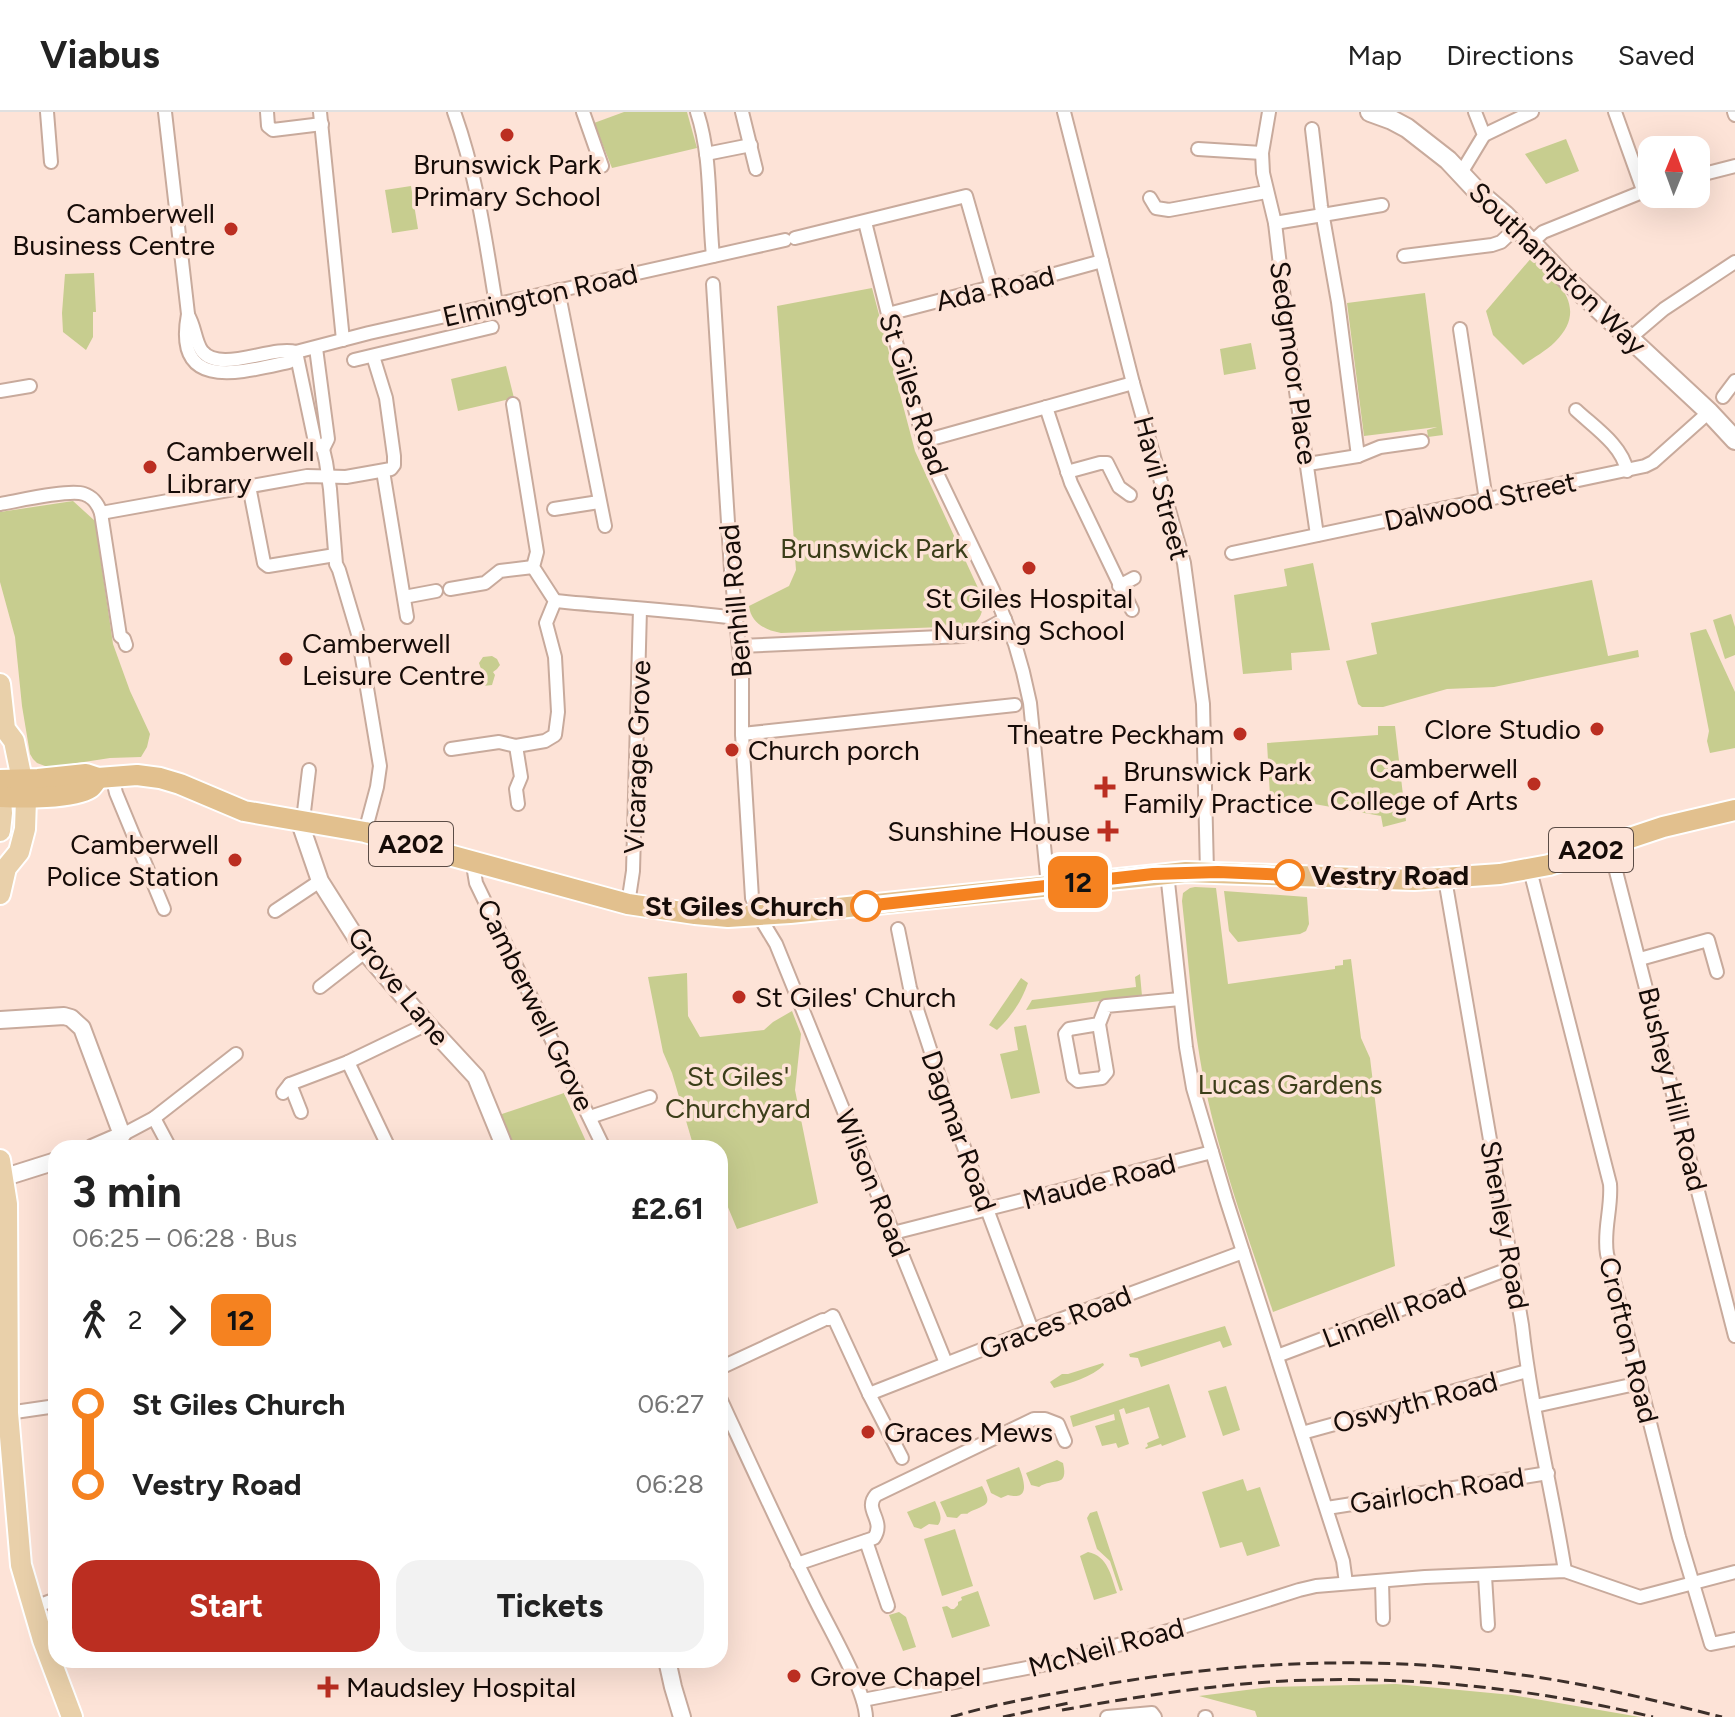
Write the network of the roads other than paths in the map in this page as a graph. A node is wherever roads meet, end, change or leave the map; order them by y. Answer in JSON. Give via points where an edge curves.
{"nodes":[{"id":1,"x":47,"y":112,"type":"edge"},
{"id":2,"x":165,"y":112,"type":"edge"},
{"id":3,"x":267,"y":112,"type":"edge"},
{"id":4,"x":454,"y":112,"type":"edge"},
{"id":5,"x":583,"y":112,"type":"edge"},
{"id":6,"x":697,"y":112,"type":"edge"},
{"id":7,"x":742,"y":112,"type":"edge"},
{"id":8,"x":1064,"y":112,"type":"edge"},
{"id":9,"x":1269,"y":112,"type":"edge"},
{"id":10,"x":1370,"y":112,"type":"edge"},
{"id":11,"x":1475,"y":112,"type":"edge"},
{"id":12,"x":1532,"y":112,"type":"edge"},
{"id":13,"x":1615,"y":112,"type":"edge"},
{"id":14,"x":321,"y":118,"type":"edge"},
{"id":15,"x":1312,"y":129,"type":"dead end"},
{"id":16,"x":1484,"y":135,"type":"junction"},
{"id":17,"x":751,"y":145,"type":"junction"},
{"id":18,"x":1198,"y":149,"type":"dead end"},
{"id":19,"x":1262,"y":153,"type":"junction"},
{"id":20,"x":706,"y":154,"type":"junction"},
{"id":21,"x":51,"y":162,"type":"dead end"},
{"id":22,"x":602,"y":166,"type":"dead end"},
{"id":23,"x":1735,"y":166,"type":"edge"},
{"id":24,"x":1638,"y":167,"type":"edge"},
{"id":25,"x":756,"y":169,"type":"dead end"},
{"id":26,"x":1710,"y":172,"type":"edge"},
{"id":27,"x":1461,"y":173,"type":"junction"},
{"id":28,"x":1266,"y":192,"type":"junction"},
{"id":29,"x":1638,"y":193,"type":"edge"},
{"id":30,"x":1150,"y":198,"type":"dead end"},
{"id":31,"x":1382,"y":205,"type":"dead end"},
{"id":32,"x":1323,"y":214,"type":"junction"},
{"id":33,"x":865,"y":222,"type":"junction"},
{"id":34,"x":1275,"y":223,"type":"junction"},
{"id":35,"x":1516,"y":228,"type":"junction"},
{"id":36,"x":1531,"y":243,"type":"junction"},
{"id":37,"x":713,"y":256,"type":"junction"},
{"id":38,"x":1404,"y":256,"type":"dead end"},
{"id":39,"x":1102,"y":261,"type":"junction"},
{"id":40,"x":1735,"y":262,"type":"edge"},
{"id":41,"x":713,"y":284,"type":"dead end"},
{"id":42,"x":992,"y":287,"type":"junction"},
{"id":43,"x":558,"y":290,"type":"junction"},
{"id":44,"x":496,"y":304,"type":"junction"},
{"id":45,"x":888,"y":314,"type":"junction"},
{"id":46,"x":492,"y":327,"type":"dead end"},
{"id":47,"x":1460,"y":329,"type":"dead end"},
{"id":48,"x":1630,"y":338,"type":"junction"},
{"id":49,"x":343,"y":340,"type":"junction"},
{"id":50,"x":316,"y":348,"type":"junction"},
{"id":51,"x":296,"y":352,"type":"junction"},
{"id":52,"x":373,"y":356,"type":"junction"},
{"id":53,"x":354,"y":360,"type":"dead end"},
{"id":54,"x":1735,"y":381,"type":"edge"},
{"id":55,"x":1133,"y":383,"type":"junction"},
{"id":56,"x":30,"y":386,"type":"dead end"},
{"id":57,"x":0,"y":391,"type":"edge"},
{"id":58,"x":1723,"y":397,"type":"dead end"},
{"id":59,"x":513,"y":404,"type":"dead end"},
{"id":60,"x":1046,"y":407,"type":"junction"},
{"id":61,"x":1576,"y":410,"type":"dead end"},
{"id":62,"x":1709,"y":412,"type":"junction"},
{"id":63,"x":1735,"y":440,"type":"edge"},
{"id":64,"x":924,"y":441,"type":"junction"},
{"id":65,"x":1422,"y":441,"type":"dead end"},
{"id":66,"x":323,"y":449,"type":"junction"},
{"id":67,"x":1358,"y":456,"type":"junction"},
{"id":68,"x":1308,"y":464,"type":"junction"},
{"id":69,"x":383,"y":471,"type":"junction"},
{"id":70,"x":1627,"y":471,"type":"junction"},
{"id":71,"x":1067,"y":472,"type":"junction"},
{"id":72,"x":328,"y":476,"type":"junction"},
{"id":73,"x":249,"y":486,"type":"junction"},
{"id":74,"x":1130,"y":495,"type":"dead end"},
{"id":75,"x":1486,"y":500,"type":"junction"},
{"id":76,"x":599,"y":502,"type":"junction"},
{"id":77,"x":0,"y":504,"type":"edge"},
{"id":78,"x":554,"y":509,"type":"dead end"},
{"id":79,"x":101,"y":513,"type":"junction"},
{"id":80,"x":605,"y":526,"type":"dead end"},
{"id":81,"x":1317,"y":535,"type":"junction"},
{"id":82,"x":1232,"y":553,"type":"dead end"},
{"id":83,"x":335,"y":555,"type":"junction"},
{"id":84,"x":533,"y":567,"type":"junction"},
{"id":85,"x":1134,"y":578,"type":"dead end"},
{"id":86,"x":1119,"y":586,"type":"junction"},
{"id":87,"x":450,"y":589,"type":"dead end"},
{"id":88,"x":436,"y":591,"type":"dead end"},
{"id":89,"x":404,"y":597,"type":"junction"},
{"id":90,"x":555,"y":601,"type":"junction"},
{"id":91,"x":640,"y":609,"type":"junction"},
{"id":92,"x":1132,"y":610,"type":"dead end"},
{"id":93,"x":407,"y":617,"type":"dead end"},
{"id":94,"x":736,"y":618,"type":"junction"},
{"id":95,"x":1005,"y":619,"type":"junction"},
{"id":96,"x":126,"y":645,"type":"dead end"},
{"id":97,"x":739,"y":646,"type":"junction"},
{"id":98,"x":0,"y":684,"type":"edge"},
{"id":99,"x":1015,"y":705,"type":"dead end"},
{"id":100,"x":3,"y":734,"type":"edge"},
{"id":101,"x":742,"y":734,"type":"junction"},
{"id":102,"x":516,"y":746,"type":"junction"},
{"id":103,"x":451,"y":749,"type":"dead end"},
{"id":104,"x":309,"y":770,"type":"dead end"},
{"id":105,"x":105,"y":777,"type":"junction"},
{"id":106,"x":25,"y":789,"type":"junction"},
{"id":107,"x":0,"y":791,"type":"edge"},
{"id":108,"x":518,"y":804,"type":"dead end"},
{"id":109,"x":1735,"y":810,"type":"edge"},
{"id":110,"x":301,"y":820,"type":"junction"},
{"id":111,"x":0,"y":831,"type":"edge"},
{"id":112,"x":365,"y":832,"type":"junction"},
{"id":113,"x":1609,"y":844,"type":"junction"},
{"id":114,"x":3,"y":861,"type":"edge"},
{"id":115,"x":476,"y":861,"type":"junction"},
{"id":116,"x":1530,"y":870,"type":"junction"},
{"id":117,"x":1207,"y":872,"type":"junction"},
{"id":118,"x":1167,"y":873,"type":"junction"},
{"id":119,"x":1445,"y":879,"type":"junction"},
{"id":120,"x":320,"y":881,"type":"junction"},
{"id":121,"x":1048,"y":886,"type":"junction"},
{"id":122,"x":0,"y":894,"type":"edge"},
{"id":123,"x":628,"y":904,"type":"junction"},
{"id":124,"x":164,"y":909,"type":"dead end"},
{"id":125,"x":275,"y":911,"type":"dead end"},
{"id":126,"x":759,"y":916,"type":"junction"},
{"id":127,"x":898,"y":929,"type":"dead end"},
{"id":128,"x":365,"y":952,"type":"junction"},
{"id":129,"x":1640,"y":959,"type":"junction"},
{"id":130,"x":1717,"y":972,"type":"dead end"},
{"id":131,"x":320,"y":987,"type":"dead end"},
{"id":132,"x":1180,"y":999,"type":"junction"},
{"id":133,"x":0,"y":1020,"type":"edge"},
{"id":134,"x":427,"y":1024,"type":"junction"},
{"id":135,"x":1099,"y":1024,"type":"junction"},
{"id":136,"x":236,"y":1054,"type":"dead end"},
{"id":137,"x":348,"y":1062,"type":"junction"},
{"id":138,"x":650,"y":1097,"type":"dead end"},
{"id":139,"x":301,"y":1112,"type":"dead end"},
{"id":140,"x":590,"y":1117,"type":"junction"},
{"id":141,"x":154,"y":1118,"type":"junction"},
{"id":142,"x":122,"y":1135,"type":"junction"},
{"id":143,"x":110,"y":1140,"type":"edge"},
{"id":144,"x":166,"y":1140,"type":"edge"},
{"id":145,"x":385,"y":1140,"type":"edge"},
{"id":146,"x":502,"y":1140,"type":"edge"},
{"id":147,"x":600,"y":1140,"type":"edge"},
{"id":148,"x":1212,"y":1152,"type":"junction"},
{"id":149,"x":48,"y":1163,"type":"edge"},
{"id":150,"x":1,"y":1173,"type":"edge"},
{"id":151,"x":986,"y":1209,"type":"junction"},
{"id":152,"x":893,"y":1233,"type":"junction"},
{"id":153,"x":1243,"y":1252,"type":"junction"},
{"id":154,"x":1511,"y":1268,"type":"junction"},
{"id":155,"x":1032,"y":1330,"type":"junction"},
{"id":156,"x":1735,"y":1336,"type":"edge"},
{"id":157,"x":1277,"y":1356,"type":"junction"},
{"id":158,"x":946,"y":1363,"type":"junction"},
{"id":159,"x":728,"y":1364,"type":"edge"},
{"id":160,"x":1527,"y":1371,"type":"junction"},
{"id":161,"x":1640,"y":1383,"type":"junction"},
{"id":162,"x":869,"y":1394,"type":"junction"},
{"id":163,"x":1535,"y":1406,"type":"junction"},
{"id":164,"x":48,"y":1407,"type":"edge"},
{"id":165,"x":8,"y":1413,"type":"junction"},
{"id":166,"x":728,"y":1415,"type":"edge"},
{"id":167,"x":1302,"y":1433,"type":"junction"},
{"id":168,"x":1065,"y":1441,"type":"dead end"},
{"id":169,"x":902,"y":1458,"type":"dead end"},
{"id":170,"x":1548,"y":1473,"type":"junction"},
{"id":171,"x":1327,"y":1508,"type":"junction"},
{"id":172,"x":866,"y":1541,"type":"junction"},
{"id":173,"x":797,"y":1564,"type":"junction"},
{"id":174,"x":1565,"y":1571,"type":"junction"},
{"id":175,"x":1735,"y":1572,"type":"edge"},
{"id":176,"x":1485,"y":1576,"type":"junction"},
{"id":177,"x":1382,"y":1582,"type":"junction"},
{"id":178,"x":1346,"y":1583,"type":"junction"},
{"id":179,"x":1691,"y":1583,"type":"junction"},
{"id":180,"x":48,"y":1602,"type":"edge"},
{"id":181,"x":888,"y":1606,"type":"dead end"},
{"id":182,"x":32,"y":1608,"type":"junction"},
{"id":183,"x":1383,"y":1619,"type":"dead end"},
{"id":184,"x":1488,"y":1625,"type":"dead end"},
{"id":185,"x":1735,"y":1639,"type":"edge"},
{"id":186,"x":48,"y":1652,"type":"edge"},
{"id":187,"x":54,"y":1668,"type":"edge"},
{"id":188,"x":669,"y":1668,"type":"edge"},
{"id":189,"x":863,"y":1700,"type":"junction"},
{"id":190,"x":866,"y":1716,"type":"edge"},
{"id":191,"x":72,"y":1717,"type":"edge"},
{"id":192,"x":682,"y":1717,"type":"edge"},
{"id":193,"x":1107,"y":1717,"type":"edge"},
{"id":194,"x":1155,"y":1717,"type":"edge"}],
"edges":[{"from":1,"to":21,"type":"street"},
{"from":2,"to":51,"type":"street","name":"Elmington Road","via":[[188,315],[209,364],[286,349]]},
{"from":3,"to":14,"type":"street","via":[[273,130]]},
{"from":4,"to":44,"type":"street","via":[[475,178]]},
{"from":5,"to":22,"type":"street"},
{"from":6,"to":20,"type":"street"},
{"from":7,"to":17,"type":"street"},
{"from":8,"to":39,"type":"street","name":"Havil Street"},
{"from":9,"to":19,"type":"street","name":"Sedgmoor Place"},
{"from":10,"to":27,"type":"main road","name":"Southampton Way","via":[[1407,128]]},
{"from":11,"to":16,"type":"street"},
{"from":12,"to":16,"type":"street"},
{"from":13,"to":24,"type":"street"},
{"from":14,"to":49,"type":"street"},
{"from":15,"to":32,"type":"street"},
{"from":16,"to":27,"type":"street"},
{"from":17,"to":20,"type":"street"},
{"from":17,"to":25,"type":"street"},
{"from":18,"to":19,"type":"street"},
{"from":19,"to":28,"type":"street","name":"Sedgmoor Place"},
{"from":20,"to":37,"type":"street"},
{"from":23,"to":26,"type":"street"},
{"from":27,"to":35,"type":"main road","name":"Southampton Way"},
{"from":28,"to":30,"type":"street","via":[[1169,210],[1156,208]]},
{"from":28,"to":34,"type":"street","name":"Sedgmoor Place"},
{"from":29,"to":36,"type":"street","via":[[1543,232]]},
{"from":31,"to":32,"type":"street"},
{"from":32,"to":34,"type":"street"},
{"from":32,"to":67,"type":"street"},
{"from":33,"to":37,"type":"street","name":"Elmington Road"},
{"from":33,"to":42,"type":"street","name":"Elmington Road","via":[[966,196]]},
{"from":33,"to":45,"type":"street","name":"St Giles Road"},
{"from":34,"to":68,"type":"street","name":"Sedgmoor Place"},
{"from":35,"to":36,"type":"main road","name":"Southampton Way"},
{"from":35,"to":38,"type":"street","via":[[1492,245]]},
{"from":36,"to":48,"type":"main road","name":"Southampton Way"},
{"from":37,"to":43,"type":"street","name":"Elmington Road"},
{"from":39,"to":42,"type":"street","name":"Ada Road"},
{"from":39,"to":55,"type":"street","name":"Havil Street"},
{"from":40,"to":48,"type":"street"},
{"from":41,"to":94,"type":"street","name":"Benhill Road"},
{"from":42,"to":45,"type":"street","name":"Ada Road"},
{"from":43,"to":44,"type":"street","name":"Elmington Road"},
{"from":43,"to":76,"type":"street"},
{"from":44,"to":49,"type":"street","name":"Elmington Road"},
{"from":45,"to":64,"type":"street","name":"St Giles Road"},
{"from":46,"to":52,"type":"street"},
{"from":47,"to":75,"type":"street"},
{"from":48,"to":62,"type":"main road","name":"Southampton Way"},
{"from":49,"to":50,"type":"street","name":"Elmington Road"},
{"from":50,"to":51,"type":"street","name":"Elmington Road"},
{"from":50,"to":66,"type":"street","via":[[328,439]]},
{"from":51,"to":66,"type":"street","via":[[315,442]]},
{"from":52,"to":53,"type":"street"},
{"from":52,"to":69,"type":"street","via":[[394,453],[393,466]]},
{"from":54,"to":58,"type":"street"},
{"from":55,"to":60,"type":"street"},
{"from":55,"to":117,"type":"street","name":"Havil Street","via":[[1184,563],[1203,704]]},
{"from":56,"to":57,"type":"street"},
{"from":59,"to":84,"type":"street","via":[[537,552]]},
{"from":60,"to":64,"type":"street"},
{"from":60,"to":71,"type":"street"},
{"from":61,"to":70,"type":"street","via":[[1619,451]]},
{"from":62,"to":63,"type":"main road","name":"Southampton Way"},
{"from":62,"to":70,"type":"street","name":"Dalwood Street","via":[[1653,462]]},
{"from":64,"to":95,"type":"street","name":"St Giles Road"},
{"from":65,"to":67,"type":"street"},
{"from":66,"to":72,"type":"street"},
{"from":67,"to":68,"type":"street"},
{"from":68,"to":81,"type":"street","name":"Sedgmoor Place"},
{"from":69,"to":72,"type":"street"},
{"from":69,"to":89,"type":"street"},
{"from":70,"to":75,"type":"street","name":"Dalwood Street"},
{"from":71,"to":74,"type":"street","via":[[1107,463],[1119,487]]},
{"from":71,"to":86,"type":"street"},
{"from":72,"to":73,"type":"street"},
{"from":72,"to":83,"type":"street"},
{"from":73,"to":79,"type":"street"},
{"from":73,"to":83,"type":"street","via":[[264,563]]},
{"from":75,"to":81,"type":"street","name":"Dalwood Street"},
{"from":76,"to":78,"type":"street"},
{"from":76,"to":80,"type":"street"},
{"from":77,"to":79,"type":"street","via":[[76,492],[93,499]]},
{"from":79,"to":96,"type":"street","via":[[120,636]]},
{"from":81,"to":82,"type":"street","name":"Dalwood Street"},
{"from":83,"to":112,"type":"street","via":[[358,634],[380,766]]},
{"from":84,"to":87,"type":"street","via":[[500,571],[485,583]]},
{"from":84,"to":90,"type":"street"},
{"from":85,"to":86,"type":"street"},
{"from":86,"to":92,"type":"street"},
{"from":88,"to":89,"type":"street"},
{"from":89,"to":93,"type":"street"},
{"from":90,"to":91,"type":"street"},
{"from":90,"to":102,"type":"street","via":[[546,623],[555,657],[555,735]]},
{"from":91,"to":94,"type":"street"},
{"from":91,"to":123,"type":"street","name":"Vicarage Grove"},
{"from":94,"to":97,"type":"street","name":"Benhill Road"},
{"from":95,"to":97,"type":"street","via":[[979,633],[950,637]]},
{"from":95,"to":121,"type":"street","name":"St Giles Road","via":[[1028,693]]},
{"from":97,"to":101,"type":"street","name":"Benhill Road"},
{"from":98,"to":100,"type":"main road"},
{"from":99,"to":101,"type":"street"},
{"from":100,"to":106,"type":"main road","via":[[14,741]]},
{"from":101,"to":126,"type":"street","name":"Benhill Road","via":[[752,898]]},
{"from":102,"to":103,"type":"street","via":[[499,742]]},
{"from":102,"to":108,"type":"street"},
{"from":104,"to":110,"type":"street"},
{"from":105,"to":106,"type":"highway","number":"A202","via":[[90,788],[58,796]]},
{"from":105,"to":110,"type":"highway","number":"A202","via":[[160,778],[244,811]]},
{"from":105,"to":124,"type":"street"},
{"from":106,"to":107,"type":"highway","number":"A202"},
{"from":106,"to":114,"type":"main road","via":[[19,852]]},
{"from":107,"to":111,"type":"main road"},
{"from":109,"to":113,"type":"highway","number":"A202"},
{"from":110,"to":112,"type":"highway","number":"A202"},
{"from":110,"to":120,"type":"street","name":"Grove Lane"},
{"from":112,"to":115,"type":"highway","number":"A202"},
{"from":113,"to":116,"type":"highway","number":"A202"},
{"from":113,"to":129,"type":"street","name":"Bushey Hill Road"},
{"from":114,"to":122,"type":"main road"},
{"from":115,"to":123,"type":"highway","number":"A202"},
{"from":115,"to":140,"type":"street","name":"Camberwell Grove","via":[[476,883]]},
{"from":116,"to":119,"type":"highway","number":"A202"},
{"from":116,"to":161,"type":"street","name":"Crofton Road","via":[[1610,1184],[1605,1243]]},
{"from":117,"to":118,"type":"highway","number":"A202"},
{"from":117,"to":119,"type":"highway","number":"A202"},
{"from":118,"to":121,"type":"highway","number":"A202"},
{"from":118,"to":132,"type":"street"},
{"from":119,"to":154,"type":"street","name":"Shenley Road"},
{"from":120,"to":125,"type":"street"},
{"from":120,"to":128,"type":"street","name":"Grove Lane"},
{"from":121,"to":126,"type":"highway","number":"A202"},
{"from":123,"to":126,"type":"highway","number":"A202","via":[[711,916]]},
{"from":126,"to":152,"type":"street","name":"Wilson Road","via":[[773,937]]},
{"from":127,"to":151,"type":"street","name":"Dagmar Road","via":[[910,988]]},
{"from":128,"to":131,"type":"street"},
{"from":128,"to":134,"type":"street","name":"Grove Lane"},
{"from":129,"to":130,"type":"street","via":[[1708,940]]},
{"from":129,"to":156,"type":"street","name":"Bushey Hill Road"},
{"from":132,"to":135,"type":"street","via":[[1106,1006]]},
{"from":132,"to":148,"type":"street","via":[[1191,1079]]},
{"from":133,"to":142,"type":"street","via":[[64,1016],[77,1022]]},
{"from":134,"to":137,"type":"street"},
{"from":134,"to":146,"type":"street","name":"Grove Lane","via":[[476,1077]]},
{"from":135,"to":135,"type":"street","via":[[1107,1072],[1102,1078],[1078,1081],[1065,1034]]},
{"from":136,"to":141,"type":"street"},
{"from":137,"to":139,"type":"street","via":[[287,1089]]},
{"from":137,"to":145,"type":"street"},
{"from":138,"to":140,"type":"street"},
{"from":140,"to":147,"type":"street","name":"Camberwell Grove"},
{"from":141,"to":142,"type":"street"},
{"from":141,"to":144,"type":"street"},
{"from":142,"to":143,"type":"street"},
{"from":148,"to":151,"type":"street","name":"Maude Road"},
{"from":148,"to":153,"type":"street"},
{"from":149,"to":150,"type":"street"},
{"from":150,"to":165,"type":"main road","via":[[7,1204]]},
{"from":151,"to":152,"type":"street","name":"Maude Road"},
{"from":151,"to":155,"type":"street","name":"Dagmar Road"},
{"from":152,"to":158,"type":"street","name":"Wilson Road"},
{"from":153,"to":155,"type":"street","name":"Graces Road"},
{"from":153,"to":157,"type":"street"},
{"from":154,"to":157,"type":"street","name":"Linnell Road"},
{"from":154,"to":160,"type":"street","name":"Shenley Road"},
{"from":155,"to":158,"type":"street","name":"Graces Road"},
{"from":157,"to":167,"type":"street"},
{"from":158,"to":162,"type":"street","name":"Graces Road"},
{"from":159,"to":162,"type":"street","via":[[833,1316]]},
{"from":160,"to":163,"type":"street","name":"Shenley Road"},
{"from":160,"to":167,"type":"street","name":"Oswyth Road"},
{"from":161,"to":163,"type":"street"},
{"from":161,"to":179,"type":"street","name":"Crofton Road"},
{"from":162,"to":169,"type":"street"},
{"from":163,"to":170,"type":"street","name":"Shenley Road"},
{"from":164,"to":165,"type":"street"},
{"from":165,"to":182,"type":"main road","via":[[21,1565]]},
{"from":166,"to":173,"type":"street"},
{"from":167,"to":171,"type":"street"},
{"from":168,"to":172,"type":"street","via":[[1058,1424],[1034,1419],[876,1495],[871,1506],[878,1532]]},
{"from":170,"to":171,"type":"street","name":"Gairloch Road"},
{"from":170,"to":174,"type":"street","name":"Shenley Road"},
{"from":171,"to":178,"type":"street"},
{"from":172,"to":173,"type":"street"},
{"from":172,"to":181,"type":"street"},
{"from":173,"to":189,"type":"street"},
{"from":174,"to":176,"type":"street","name":"McNeil Road"},
{"from":174,"to":179,"type":"street","via":[[1640,1597]]},
{"from":175,"to":179,"type":"street"},
{"from":176,"to":177,"type":"street","name":"McNeil Road"},
{"from":176,"to":184,"type":"street"},
{"from":177,"to":178,"type":"street","name":"McNeil Road"},
{"from":177,"to":183,"type":"street"},
{"from":178,"to":189,"type":"street","name":"McNeil Road","via":[[1299,1590],[1057,1662]]},
{"from":179,"to":185,"type":"street","name":"Crofton Road","via":[[1711,1644]]},
{"from":180,"to":182,"type":"street"},
{"from":182,"to":186,"type":"main road"},
{"from":187,"to":191,"type":"main road"},
{"from":188,"to":192,"type":"street"},
{"from":189,"to":190,"type":"street"},
{"from":193,"to":194,"type":"street"}]}
